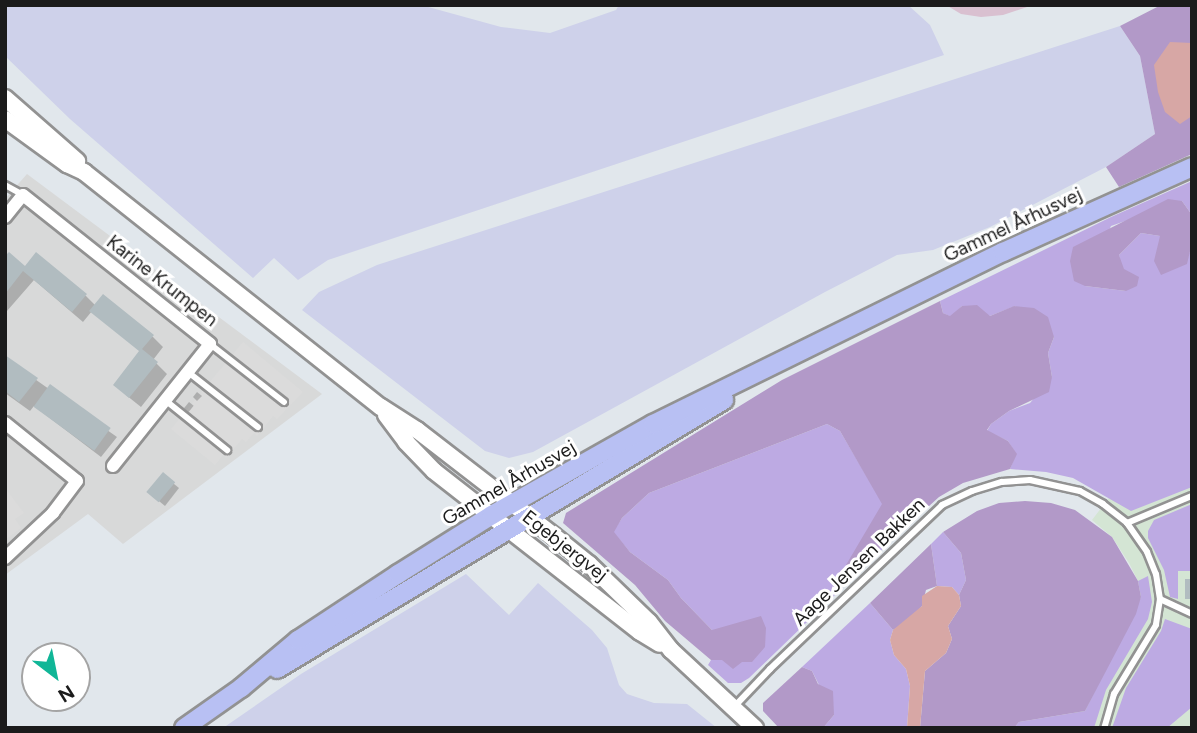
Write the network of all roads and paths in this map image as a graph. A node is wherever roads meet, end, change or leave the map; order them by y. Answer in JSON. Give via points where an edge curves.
{"nodes":[{"id":1,"x":5,"y":98,"type":"edge"},
{"id":2,"x":5,"y":119,"type":"edge"},
{"id":3,"x":1192,"y":167,"type":"edge"},
{"id":4,"x":84,"y":172,"type":"junction"},
{"id":5,"x":5,"y":185,"type":"edge"},
{"id":6,"x":23,"y":195,"type":"junction"},
{"id":7,"x":5,"y":217,"type":"edge"},
{"id":8,"x":210,"y":344,"type":"junction"},
{"id":9,"x":817,"y":344,"type":"junction"},
{"id":10,"x":188,"y":372,"type":"junction"},
{"id":11,"x":165,"y":400,"type":"junction"},
{"id":12,"x":284,"y":402,"type":"dead end"},
{"id":13,"x":380,"y":407,"type":"junction"},
{"id":14,"x":5,"y":423,"type":"edge"},
{"id":15,"x":258,"y":427,"type":"dead end"},
{"id":16,"x":227,"y":450,"type":"dead end"},
{"id":17,"x":113,"y":466,"type":"dead end"},
{"id":18,"x":1192,"y":496,"type":"edge"},
{"id":19,"x":514,"y":503,"type":"junction"},
{"id":20,"x":492,"y":515,"type":"junction"},
{"id":21,"x":530,"y":516,"type":"junction"},
{"id":22,"x":1127,"y":523,"type":"junction"},
{"id":23,"x":509,"y":529,"type":"junction"},
{"id":24,"x":5,"y":558,"type":"edge"},
{"id":25,"x":1160,"y":599,"type":"junction"},
{"id":26,"x":1192,"y":614,"type":"edge"},
{"id":27,"x":671,"y":650,"type":"junction"},
{"id":28,"x":242,"y":688,"type":"junction"},
{"id":29,"x":734,"y":707,"type":"junction"},
{"id":30,"x":184,"y":728,"type":"edge"},
{"id":31,"x":755,"y":728,"type":"edge"},
{"id":32,"x":1104,"y":728,"type":"edge"}],
"edges":[{"from":1,"to":4,"type":"street","name":"Egebjergvej"},
{"from":2,"to":4,"type":"street","name":"Egebjergvej"},
{"from":3,"to":9,"type":"main road","name":"Gammel Århusvej","via":[[1003,252]]},
{"from":4,"to":13,"type":"street","name":"Egebjergvej"},
{"from":5,"to":6,"type":"lane"},
{"from":6,"to":7,"type":"street"},
{"from":6,"to":8,"type":"street","name":"Karine Krumpen"},
{"from":8,"to":10,"type":"street","name":"Karine Krumpen"},
{"from":8,"to":12,"type":"lane"},
{"from":9,"to":19,"type":"main road","name":"Gammel Århusvej","via":[[653,424]]},
{"from":9,"to":21,"type":"main road","name":"Gammel Århusvej"},
{"from":10,"to":11,"type":"street","name":"Karine Krumpen"},
{"from":10,"to":15,"type":"lane"},
{"from":11,"to":16,"type":"lane"},
{"from":11,"to":17,"type":"street","name":"Karine Krumpen"},
{"from":13,"to":19,"type":"street","name":"Egebjergvej"},
{"from":13,"to":20,"type":"street","name":"Egebjergvej","via":[[434,471]]},
{"from":14,"to":24,"type":"street","via":[[77,481],[53,513]]},
{"from":18,"to":22,"type":"lane"},
{"from":19,"to":20,"type":"main road","name":"Gammel Århusvej"},
{"from":19,"to":21,"type":"street","name":"Egebjergvej"},
{"from":20,"to":23,"type":"street","name":"Egebjergvej"},
{"from":20,"to":28,"type":"main road","name":"Gammel Århusvej","via":[[298,640]]},
{"from":21,"to":23,"type":"main road","name":"Gammel Århusvej"},
{"from":21,"to":27,"type":"street","name":"Egebjergvej","via":[[649,622]]},
{"from":22,"to":25,"type":"lane","name":"Aage Jensen Bakken","via":[[1147,552]]},
{"from":22,"to":29,"type":"lane","name":"Aage Jensen Bakken","via":[[1080,491],[1043,482],[1002,482],[952,500]]},
{"from":23,"to":27,"type":"street","name":"Egebjergvej","via":[[640,632]]},
{"from":23,"to":28,"type":"main road","name":"Gammel Århusvej"},
{"from":25,"to":26,"type":"lane"},
{"from":25,"to":32,"type":"lane","name":"Aage Jensen Bakken","via":[[1156,625],[1114,694]]},
{"from":27,"to":29,"type":"street","name":"Egebjergvej"},
{"from":28,"to":30,"type":"main road","name":"Gammel Århusvej"},
{"from":29,"to":31,"type":"street","name":"Egebjergvej"}]}
